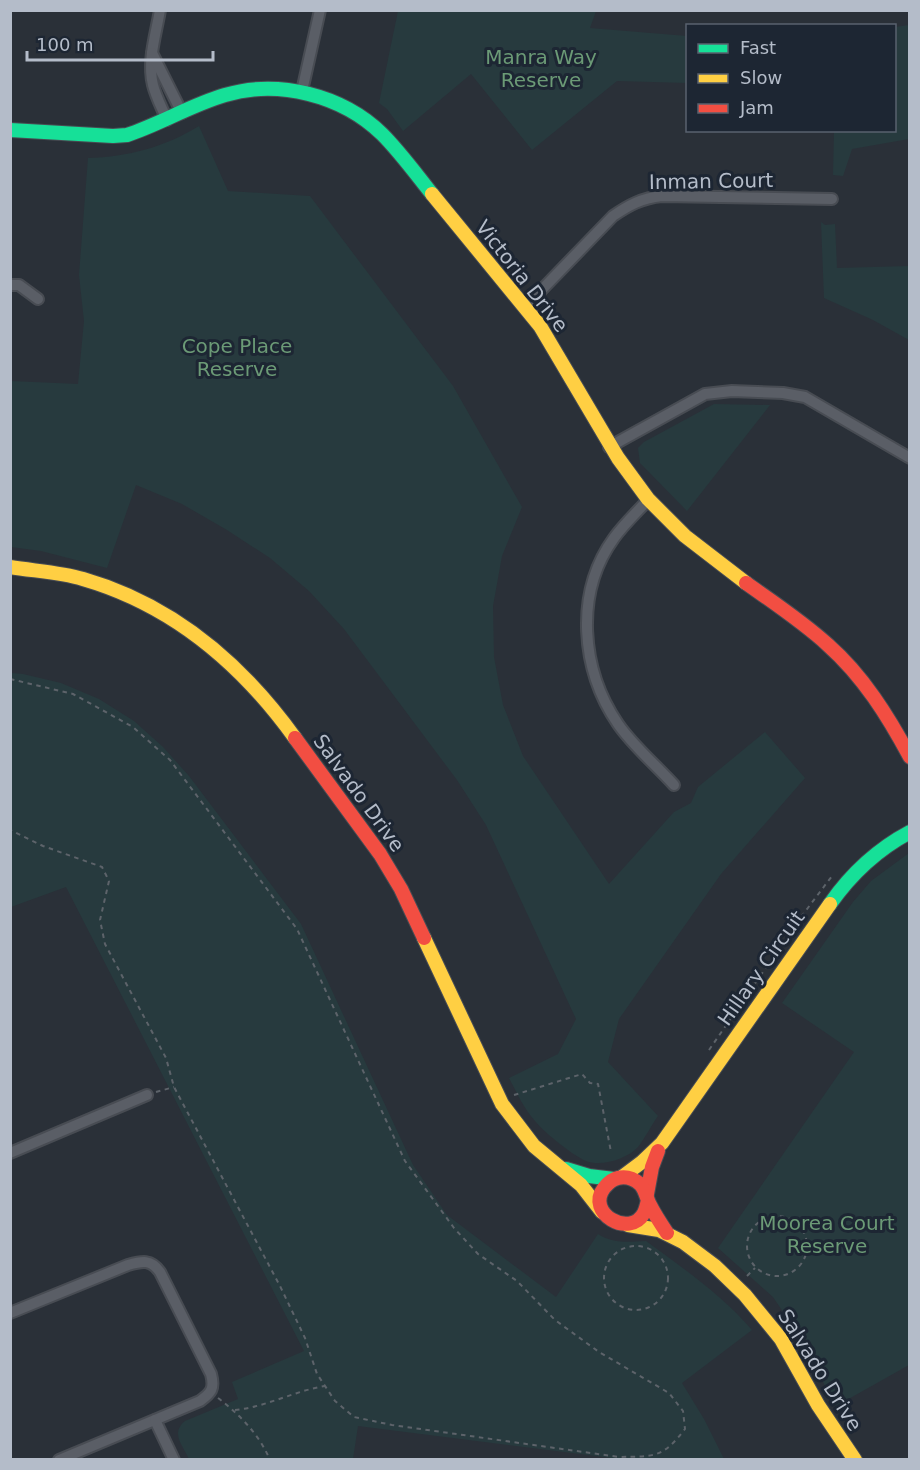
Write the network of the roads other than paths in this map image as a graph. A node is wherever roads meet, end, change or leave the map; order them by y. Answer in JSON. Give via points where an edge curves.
{"nodes":[{"id":1,"x":160,"y":10,"type":"edge"},
{"id":2,"x":320,"y":10,"type":"edge"},
{"id":3,"x":152,"y":53,"type":"junction"},
{"id":4,"x":302,"y":91,"type":"junction"},
{"id":5,"x":182,"y":113,"type":"junction"},
{"id":6,"x":167,"y":120,"type":"junction"},
{"id":7,"x":10,"y":130,"type":"edge"},
{"id":8,"x":832,"y":200,"type":"dead end"},
{"id":9,"x":10,"y":285,"type":"edge"},
{"id":10,"x":38,"y":299,"type":"dead end"},
{"id":11,"x":526,"y":306,"type":"junction"},
{"id":12,"x":609,"y":447,"type":"junction"},
{"id":13,"x":909,"y":458,"type":"edge"},
{"id":14,"x":648,"y":500,"type":"junction"},
{"id":15,"x":10,"y":567,"type":"edge"},
{"id":16,"x":909,"y":757,"type":"edge"},
{"id":17,"x":674,"y":785,"type":"dead end"},
{"id":18,"x":909,"y":832,"type":"edge"},
{"id":19,"x":147,"y":1095,"type":"road end"},
{"id":20,"x":662,"y":1143,"type":"junction"},
{"id":21,"x":10,"y":1153,"type":"edge"},
{"id":22,"x":561,"y":1167,"type":"junction"},
{"id":23,"x":618,"y":1178,"type":"junction"},
{"id":24,"x":647,"y":1197,"type":"junction"},
{"id":25,"x":602,"y":1212,"type":"junction"},
{"id":26,"x":628,"y":1225,"type":"junction"},
{"id":27,"x":667,"y":1233,"type":"junction"},
{"id":28,"x":10,"y":1312,"type":"edge"},
{"id":29,"x":154,"y":1420,"type":"junction"},
{"id":30,"x":59,"y":1460,"type":"edge"},
{"id":31,"x":174,"y":1460,"type":"edge"},
{"id":32,"x":855,"y":1460,"type":"edge"}],
"edges":[{"from":1,"to":3,"type":"street"},
{"from":2,"to":4,"type":"street"},
{"from":3,"to":5,"type":"street"},
{"from":3,"to":6,"type":"street","via":[[153,87]]},
{"from":4,"to":5,"type":"street","name":"Victoria Drive","via":[[262,88],[226,94]]},
{"from":4,"to":11,"type":"street","name":"Victoria Drive","via":[[339,104],[382,134]]},
{"from":5,"to":6,"type":"street","name":"Victoria Drive"},
{"from":6,"to":7,"type":"street","name":"Victoria Drive","via":[[134,133],[113,136]]},
{"from":8,"to":11,"type":"street","name":"Inman Court","via":[[646,198],[613,216]]},
{"from":9,"to":10,"type":"street","via":[[19,285]]},
{"from":11,"to":12,"type":"street","name":"Victoria Drive","via":[[556,351]]},
{"from":12,"to":13,"type":"street","via":[[705,394],[732,390],[805,397]]},
{"from":12,"to":14,"type":"street","name":"Victoria Drive"},
{"from":14,"to":16,"type":"street","name":"Victoria Drive","via":[[681,531],[841,657],[890,720]]},
{"from":14,"to":17,"type":"street","via":[[614,538],[599,565],[589,600],[586,633],[592,671],[602,697],[619,726]]},
{"from":15,"to":22,"type":"street","name":"Salvado Drive","via":[[81,578],[130,596],[177,621],[247,678],[380,854],[401,889],[502,1104],[534,1146]]},
{"from":18,"to":20,"type":"street","name":"Hillary Circuit","via":[[846,881]]},
{"from":19,"to":21,"type":"street"},
{"from":20,"to":23,"type":"street","name":"Hillary Circuit"},
{"from":20,"to":24,"type":"street","name":"Hillary Circuit","via":[[652,1167]]},
{"from":22,"to":23,"type":"street","name":"Salvado Drive","via":[[589,1176]]},
{"from":22,"to":25,"type":"street","name":"Salvado Drive"},
{"from":23,"to":24,"type":"street","name":"Salvado Drive","via":[[637,1181]]},
{"from":23,"to":25,"type":"street","via":[[602,1189]]},
{"from":24,"to":26,"type":"street","via":[[647,1207],[640,1218]]},
{"from":24,"to":27,"type":"street","name":"Salvado Drive"},
{"from":25,"to":26,"type":"street","name":"Salvado Drive","via":[[614,1223]]},
{"from":26,"to":27,"type":"street","name":"Salvado Drive"},
{"from":27,"to":32,"type":"street","name":"Salvado Drive","via":[[700,1253],[768,1321],[830,1427]]},
{"from":28,"to":29,"type":"street","via":[[128,1265],[150,1262],[160,1272],[213,1382],[211,1393]]},
{"from":29,"to":30,"type":"street"},
{"from":29,"to":31,"type":"street"}]}
